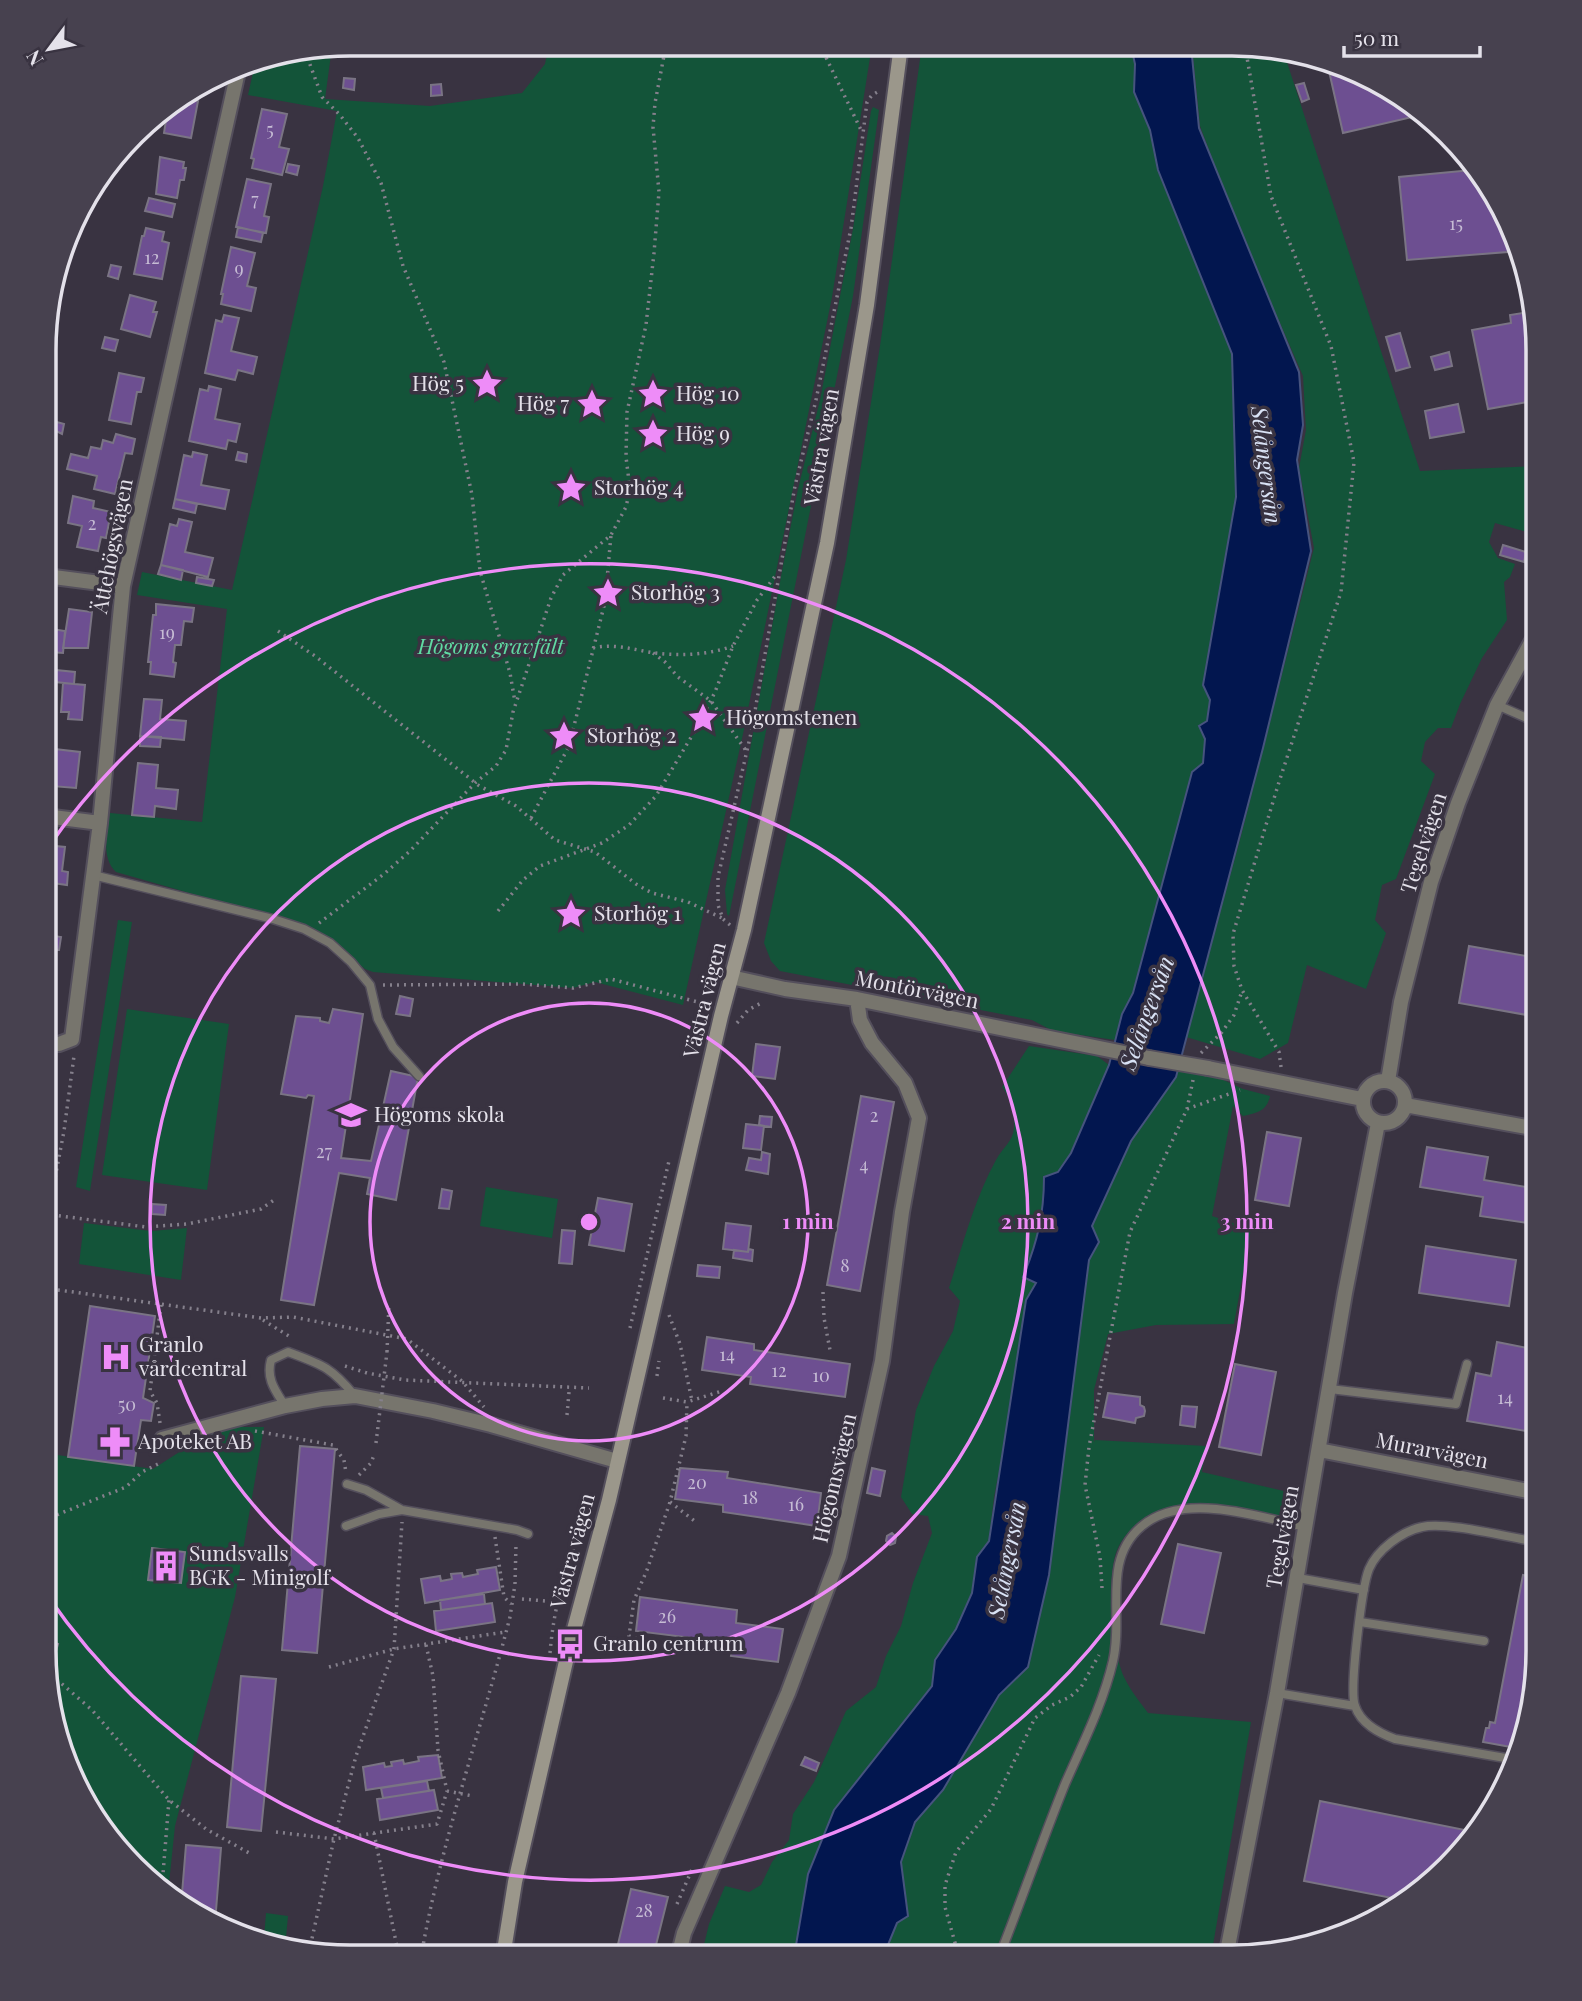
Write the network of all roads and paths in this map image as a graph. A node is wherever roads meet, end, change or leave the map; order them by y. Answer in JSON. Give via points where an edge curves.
{"nodes":[{"id":1,"x":664,"y":56,"type":"edge"},
{"id":2,"x":825,"y":56,"type":"edge"},
{"id":3,"x":900,"y":56,"type":"edge"},
{"id":4,"x":1247,"y":57,"type":"edge"},
{"id":5,"x":308,"y":60,"type":"edge"},
{"id":6,"x":236,"y":78,"type":"edge"},
{"id":7,"x":884,"y":88,"type":"dead end"},
{"id":8,"x":863,"y":134,"type":"junction"},
{"id":9,"x":611,"y":535,"type":"junction"},
{"id":10,"x":778,"y":572,"type":"junction"},
{"id":11,"x":56,"y":577,"type":"edge"},
{"id":12,"x":123,"y":586,"type":"junction"},
{"id":13,"x":278,"y":631,"type":"dead end"},
{"id":14,"x":733,"y":646,"type":"junction"},
{"id":15,"x":593,"y":648,"type":"junction"},
{"id":16,"x":1526,"y":652,"type":"edge"},
{"id":17,"x":652,"y":653,"type":"junction"},
{"id":18,"x":711,"y":701,"type":"junction"},
{"id":19,"x":516,"y":704,"type":"junction"},
{"id":20,"x":1497,"y":705,"type":"junction"},
{"id":21,"x":1526,"y":718,"type":"edge"},
{"id":22,"x":747,"y":752,"type":"junction"},
{"id":23,"x":475,"y":783,"type":"junction"},
{"id":24,"x":56,"y":817,"type":"edge"},
{"id":25,"x":531,"y":818,"type":"junction"},
{"id":26,"x":100,"y":823,"type":"junction"},
{"id":27,"x":584,"y":850,"type":"junction"},
{"id":28,"x":93,"y":874,"type":"junction"},
{"id":29,"x":498,"y":911,"type":"dead end"},
{"id":30,"x":723,"y":919,"type":"junction"},
{"id":31,"x":731,"y":927,"type":"dead end"},
{"id":32,"x":307,"y":931,"type":"junction"},
{"id":33,"x":731,"y":977,"type":"junction"},
{"id":34,"x":370,"y":985,"type":"junction"},
{"id":35,"x":1242,"y":990,"type":"junction"},
{"id":36,"x":857,"y":999,"type":"junction"},
{"id":37,"x":767,"y":1001,"type":"dead end"},
{"id":38,"x":706,"y":1017,"type":"dead end"},
{"id":39,"x":735,"y":1032,"type":"dead end"},
{"id":40,"x":72,"y":1039,"type":"junction"},
{"id":41,"x":56,"y":1044,"type":"edge"},
{"id":42,"x":1198,"y":1055,"type":"dead end"},
{"id":43,"x":1281,"y":1061,"type":"dead end"},
{"id":44,"x":1202,"y":1068,"type":"junction"},
{"id":45,"x":419,"y":1076,"type":"dead end"},
{"id":46,"x":1251,"y":1076,"type":"junction"},
{"id":47,"x":1388,"y":1081,"type":"junction"},
{"id":48,"x":1362,"y":1099,"type":"junction"},
{"id":49,"x":1405,"y":1105,"type":"junction"},
{"id":50,"x":1187,"y":1109,"type":"junction"},
{"id":51,"x":1378,"y":1123,"type":"junction"},
{"id":52,"x":1526,"y":1127,"type":"edge"},
{"id":53,"x":671,"y":1153,"type":"dead end"},
{"id":54,"x":56,"y":1160,"type":"edge"},
{"id":55,"x":274,"y":1200,"type":"dead end"},
{"id":56,"x":56,"y":1216,"type":"edge"},
{"id":57,"x":56,"y":1290,"type":"edge"},
{"id":58,"x":823,"y":1292,"type":"dead end"},
{"id":59,"x":389,"y":1303,"type":"dead end"},
{"id":60,"x":161,"y":1305,"type":"junction"},
{"id":61,"x":261,"y":1318,"type":"junction"},
{"id":62,"x":665,"y":1323,"type":"dead end"},
{"id":63,"x":388,"y":1334,"type":"junction"},
{"id":64,"x":629,"y":1335,"type":"dead end"},
{"id":65,"x":296,"y":1341,"type":"dead end"},
{"id":66,"x":661,"y":1349,"type":"dead end"},
{"id":67,"x":830,"y":1350,"type":"dead end"},
{"id":68,"x":337,"y":1363,"type":"dead end"},
{"id":69,"x":1468,"y":1364,"type":"dead end"},
{"id":70,"x":657,"y":1376,"type":"dead end"},
{"id":71,"x":462,"y":1381,"type":"junction"},
{"id":72,"x":589,"y":1388,"type":"dead end"},
{"id":73,"x":1330,"y":1388,"type":"junction"},
{"id":74,"x":722,"y":1391,"type":"dead end"},
{"id":75,"x":569,"y":1392,"type":"dead end"},
{"id":76,"x":355,"y":1396,"type":"junction"},
{"id":77,"x":663,"y":1398,"type":"dead end"},
{"id":78,"x":690,"y":1401,"type":"junction"},
{"id":79,"x":285,"y":1406,"type":"junction"},
{"id":80,"x":566,"y":1415,"type":"dead end"},
{"id":81,"x":491,"y":1425,"type":"junction"},
{"id":82,"x":251,"y":1430,"type":"dead end"},
{"id":83,"x":162,"y":1439,"type":"joint"},
{"id":84,"x":376,"y":1443,"type":"dead end"},
{"id":85,"x":1319,"y":1450,"type":"junction"},
{"id":86,"x":374,"y":1455,"type":"dead end"},
{"id":87,"x":617,"y":1461,"type":"junction"},
{"id":88,"x":158,"y":1464,"type":"dead end"},
{"id":89,"x":347,"y":1484,"type":"junction"},
{"id":90,"x":1526,"y":1491,"type":"edge"},
{"id":91,"x":670,"y":1502,"type":"junction"},
{"id":92,"x":402,"y":1510,"type":"junction"},
{"id":93,"x":56,"y":1515,"type":"edge"},
{"id":94,"x":587,"y":1517,"type":"dead end"},
{"id":95,"x":696,"y":1522,"type":"dead end"},
{"id":96,"x":346,"y":1526,"type":"dead end"},
{"id":97,"x":1306,"y":1527,"type":"junction"},
{"id":98,"x":494,"y":1528,"type":"junction"},
{"id":99,"x":517,"y":1530,"type":"junction"},
{"id":100,"x":528,"y":1534,"type":"dead end"},
{"id":101,"x":1526,"y":1540,"type":"edge"},
{"id":102,"x":1298,"y":1578,"type":"junction"},
{"id":103,"x":1364,"y":1590,"type":"junction"},
{"id":104,"x":1103,"y":1597,"type":"dead end"},
{"id":105,"x":522,"y":1599,"type":"dead end"},
{"id":106,"x":557,"y":1602,"type":"junction"},
{"id":107,"x":512,"y":1604,"type":"junction"},
{"id":108,"x":1360,"y":1622,"type":"junction"},
{"id":109,"x":506,"y":1632,"type":"junction"},
{"id":110,"x":1484,"y":1641,"type":"dead end"},
{"id":111,"x":426,"y":1645,"type":"junction"},
{"id":112,"x":394,"y":1649,"type":"junction"},
{"id":113,"x":1100,"y":1654,"type":"dead end"},
{"id":114,"x":654,"y":1657,"type":"dead end"},
{"id":115,"x":549,"y":1662,"type":"dead end"},
{"id":116,"x":329,"y":1667,"type":"dead end"},
{"id":117,"x":58,"y":1681,"type":"edge"},
{"id":118,"x":1277,"y":1693,"type":"junction"},
{"id":119,"x":1354,"y":1706,"type":"junction"},
{"id":120,"x":1506,"y":1758,"type":"edge"},
{"id":121,"x":447,"y":1791,"type":"junction"},
{"id":122,"x":460,"y":1794,"type":"junction"},
{"id":123,"x":473,"y":1796,"type":"dead end"},
{"id":124,"x":169,"y":1800,"type":"junction"},
{"id":125,"x":275,"y":1832,"type":"dead end"},
{"id":126,"x":374,"y":1832,"type":"junction"},
{"id":127,"x":334,"y":1839,"type":"junction"},
{"id":128,"x":251,"y":1854,"type":"dead end"},
{"id":129,"x":163,"y":1877,"type":"edge"},
{"id":130,"x":311,"y":1942,"type":"edge"},
{"id":131,"x":397,"y":1945,"type":"edge"},
{"id":132,"x":423,"y":1945,"type":"edge"},
{"id":133,"x":505,"y":1945,"type":"edge"},
{"id":134,"x":681,"y":1945,"type":"edge"},
{"id":135,"x":956,"y":1945,"type":"edge"},
{"id":136,"x":1004,"y":1945,"type":"edge"},
{"id":137,"x":1228,"y":1945,"type":"edge"}],
"edges":[{"from":1,"to":9,"type":"path","via":[[653,127],[659,192],[654,253],[646,325],[627,412],[629,489],[626,507]]},
{"from":2,"to":8,"type":"path"},
{"from":3,"to":33,"type":"street","name":"Västra vägen","via":[[867,305],[827,543]]},
{"from":4,"to":35,"type":"path","via":[[1271,196],[1331,346],[1354,462],[1341,592],[1233,934],[1234,966]]},
{"from":5,"to":19,"type":"path","via":[[322,97],[358,138],[381,183],[403,266],[444,362],[472,495],[480,572]]},
{"from":6,"to":12,"type":"street","name":"Ättehögsvägen"},
{"from":7,"to":8,"type":"path","via":[[867,102]]},
{"from":8,"to":10,"type":"path","via":[[850,228]]},
{"from":9,"to":15,"type":"path","via":[[605,601]]},
{"from":9,"to":19,"type":"path","via":[[563,575]]},
{"from":10,"to":14,"type":"path"},
{"from":10,"to":22,"type":"path"},
{"from":11,"to":12,"type":"street"},
{"from":12,"to":26,"type":"street","name":"Ättehögsvägen"},
{"from":13,"to":23,"type":"path"},
{"from":14,"to":17,"type":"path","via":[[706,654]]},
{"from":14,"to":18,"type":"path"},
{"from":15,"to":17,"type":"path","via":[[617,646]]},
{"from":15,"to":25,"type":"path","via":[[569,746]]},
{"from":16,"to":20,"type":"street","name":"Tegelvägen"},
{"from":17,"to":18,"type":"path"},
{"from":18,"to":22,"type":"path"},
{"from":18,"to":27,"type":"path","via":[[656,796],[629,825]]},
{"from":19,"to":23,"type":"path","via":[[503,755]]},
{"from":20,"to":21,"type":"lane"},
{"from":20,"to":47,"type":"street","name":"Tegelvägen","via":[[1432,882],[1401,1002]]},
{"from":22,"to":30,"type":"path","via":[[718,877]]},
{"from":23,"to":25,"type":"path"},
{"from":23,"to":32,"type":"path","via":[[393,866]]},
{"from":24,"to":26,"type":"street"},
{"from":25,"to":27,"type":"path","via":[[555,840]]},
{"from":26,"to":28,"type":"street","name":"Ättehögsvägen"},
{"from":27,"to":29,"type":"path","via":[[540,866]]},
{"from":27,"to":30,"type":"path","via":[[605,858],[652,893],[688,902]]},
{"from":28,"to":32,"type":"lane"},
{"from":28,"to":40,"type":"street","name":"Ättehögsvägen"},
{"from":30,"to":31,"type":"path"},
{"from":32,"to":34,"type":"lane","via":[[330,943]]},
{"from":33,"to":36,"type":"street","name":"Montörvägen"},
{"from":33,"to":87,"type":"street","name":"Västra vägen"},
{"from":34,"to":38,"type":"path","via":[[573,988],[611,979],[709,1005]]},
{"from":34,"to":45,"type":"lane","via":[[378,1019],[393,1047]]},
{"from":35,"to":42,"type":"path","via":[[1234,1015]]},
{"from":35,"to":43,"type":"path"},
{"from":36,"to":44,"type":"street","name":"Montörvägen","bridge":true},
{"from":36,"to":134,"type":"street","name":"Högomsvägen","via":[[859,1020],[905,1083],[919,1118],[875,1395],[839,1556],[788,1693]]},
{"from":37,"to":39,"type":"path","via":[[748,1010]]},
{"from":40,"to":41,"type":"street"},
{"from":40,"to":54,"type":"path","via":[[74,1062]]},
{"from":44,"to":46,"type":"street"},
{"from":44,"to":50,"type":"path"},
{"from":46,"to":48,"type":"street"},
{"from":46,"to":50,"type":"path","via":[[1232,1095]]},
{"from":47,"to":48,"type":"street","via":[[1369,1086]]},
{"from":47,"to":49,"type":"street","via":[[1402,1090]]},
{"from":48,"to":51,"type":"street","via":[[1366,1114]]},
{"from":49,"to":51,"type":"street","via":[[1392,1122]]},
{"from":49,"to":52,"type":"street"},
{"from":50,"to":104,"type":"path","via":[[1130,1232],[1089,1447],[1085,1485]]},
{"from":51,"to":73,"type":"street","name":"Tegelvägen"},
{"from":53,"to":64,"type":"path"},
{"from":55,"to":56,"type":"path","via":[[261,1209],[187,1224],[146,1227]]},
{"from":57,"to":60,"type":"path"},
{"from":58,"to":67,"type":"path"},
{"from":59,"to":63,"type":"path"},
{"from":60,"to":61,"type":"path"},
{"from":60,"to":83,"type":"path","via":[[150,1391],[157,1403]]},
{"from":61,"to":63,"type":"path","via":[[293,1317]]},
{"from":61,"to":65,"type":"path"},
{"from":62,"to":78,"type":"path","via":[[667,1310],[680,1344]]},
{"from":63,"to":71,"type":"path","via":[[407,1339]]},
{"from":63,"to":84,"type":"path","bridge":true},
{"from":66,"to":70,"type":"path"},
{"from":68,"to":71,"type":"path","via":[[405,1380]]},
{"from":69,"to":73,"type":"lane","via":[[1456,1404]]},
{"from":71,"to":72,"type":"path"},
{"from":71,"to":81,"type":"path","via":[[488,1411]]},
{"from":73,"to":85,"type":"street","name":"Tegelvägen"},
{"from":74,"to":78,"type":"path"},
{"from":75,"to":80,"type":"path"},
{"from":76,"to":79,"type":"street"},
{"from":76,"to":79,"type":"lane","via":[[331,1370],[288,1352],[271,1360],[269,1370],[271,1384]]},
{"from":76,"to":81,"type":"street"},
{"from":77,"to":78,"type":"path"},
{"from":78,"to":91,"type":"path"},
{"from":79,"to":83,"type":"street"},
{"from":81,"to":87,"type":"street"},
{"from":82,"to":89,"type":"path","via":[[333,1445],[344,1460]]},
{"from":85,"to":90,"type":"street","name":"Murarvägen"},
{"from":85,"to":97,"type":"street","name":"Tegelvägen"},
{"from":86,"to":89,"type":"path"},
{"from":87,"to":133,"type":"street","name":"Västra vägen","via":[[551,1723]]},
{"from":88,"to":93,"type":"path","via":[[127,1487]]},
{"from":89,"to":92,"type":"lane"},
{"from":91,"to":95,"type":"path"},
{"from":91,"to":114,"type":"path","via":[[634,1600],[629,1636],[652,1644]]},
{"from":92,"to":96,"type":"lane"},
{"from":92,"to":98,"type":"lane"},
{"from":92,"to":112,"type":"path"},
{"from":94,"to":106,"type":"path","via":[[569,1556]]},
{"from":97,"to":102,"type":"street","name":"Tegelvägen"},
{"from":97,"to":136,"type":"lane","via":[[1220,1508],[1198,1508],[1160,1515],[1130,1537],[1117,1567],[1114,1660],[1100,1706]]},
{"from":98,"to":99,"type":"lane"},
{"from":98,"to":107,"type":"path","via":[[504,1597]]},
{"from":99,"to":100,"type":"lane"},
{"from":99,"to":107,"type":"path"},
{"from":101,"to":103,"type":"lane","via":[[1422,1527],[1404,1534],[1378,1556]]},
{"from":102,"to":103,"type":"lane"},
{"from":102,"to":118,"type":"street","name":"Tegelvägen"},
{"from":103,"to":108,"type":"lane"},
{"from":105,"to":106,"type":"path"},
{"from":106,"to":115,"type":"path"},
{"from":107,"to":109,"type":"path"},
{"from":108,"to":110,"type":"lane"},
{"from":108,"to":119,"type":"lane"},
{"from":109,"to":111,"type":"path"},
{"from":109,"to":122,"type":"path"},
{"from":111,"to":112,"type":"path"},
{"from":111,"to":121,"type":"path"},
{"from":112,"to":116,"type":"path"},
{"from":112,"to":127,"type":"path","via":[[356,1756]]},
{"from":113,"to":135,"type":"path","via":[[1081,1687],[1035,1718],[991,1809],[956,1852],[945,1885],[945,1907]]},
{"from":117,"to":124,"type":"path","via":[[92,1710]]},
{"from":118,"to":119,"type":"lane"},
{"from":118,"to":137,"type":"street","name":"Tegelvägen"},
{"from":119,"to":120,"type":"lane","via":[[1368,1725],[1395,1739]]},
{"from":121,"to":122,"type":"path"},
{"from":121,"to":126,"type":"path","via":[[437,1824]]},
{"from":122,"to":123,"type":"path"},
{"from":122,"to":132,"type":"path"},
{"from":124,"to":128,"type":"path","via":[[206,1829]]},
{"from":124,"to":129,"type":"path"},
{"from":125,"to":127,"type":"path"},
{"from":126,"to":127,"type":"path"},
{"from":126,"to":131,"type":"path"},
{"from":127,"to":130,"type":"path"}]}
